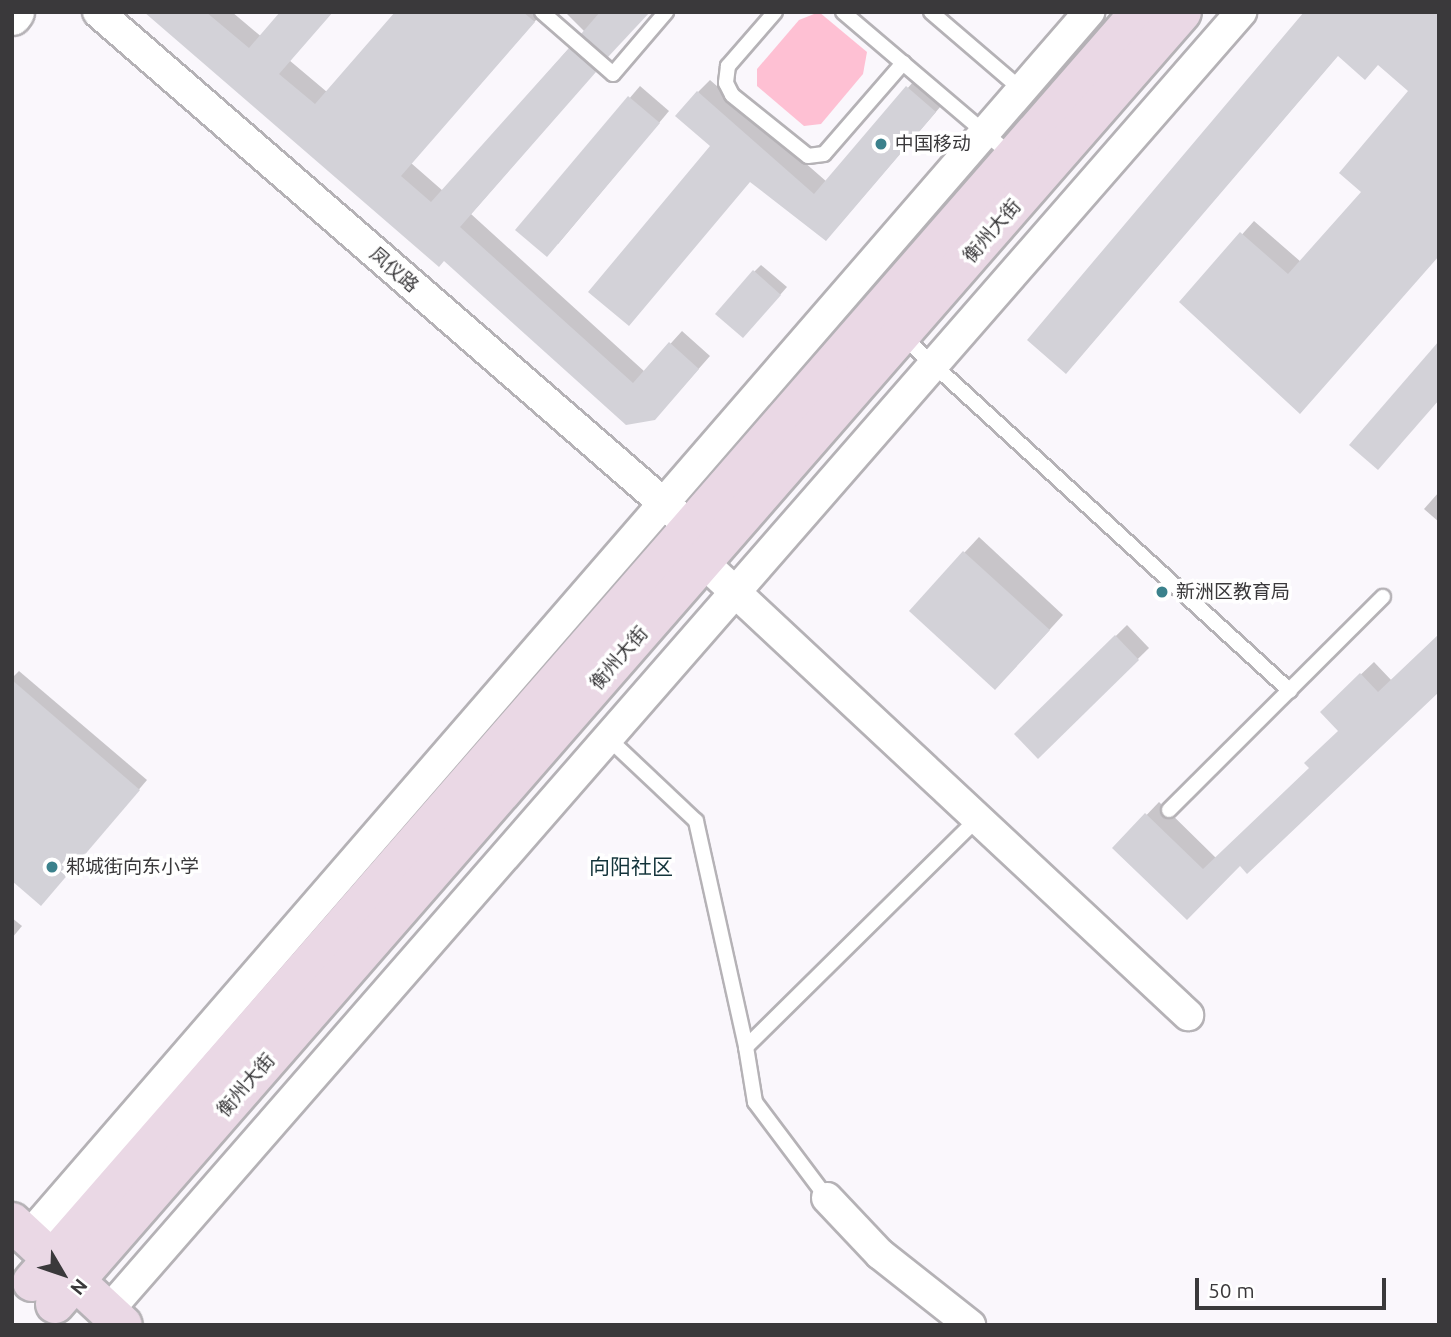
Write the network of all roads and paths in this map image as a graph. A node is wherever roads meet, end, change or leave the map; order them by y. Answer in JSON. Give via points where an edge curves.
{"nodes":[{"id":1,"x":97,"y":12,"type":"edge"},
{"id":2,"x":542,"y":12,"type":"edge"},
{"id":3,"x":666,"y":12,"type":"edge"},
{"id":4,"x":775,"y":12,"type":"edge"},
{"id":5,"x":843,"y":12,"type":"edge"},
{"id":6,"x":931,"y":12,"type":"edge"},
{"id":7,"x":1089,"y":12,"type":"edge"},
{"id":8,"x":1140,"y":12,"type":"edge"},
{"id":9,"x":1182,"y":12,"type":"edge"},
{"id":10,"x":1241,"y":12,"type":"edge"},
{"id":11,"x":903,"y":63,"type":"junction"},
{"id":12,"x":1022,"y":90,"type":"junction"},
{"id":13,"x":999,"y":145,"type":"junction"},
{"id":14,"x":901,"y":335,"type":"junction"},
{"id":15,"x":934,"y":366,"type":"junction"},
{"id":16,"x":686,"y":531,"type":"junction"},
{"id":17,"x":737,"y":594,"type":"junction"},
{"id":18,"x":1383,"y":597,"type":"dead end"},
{"id":19,"x":1290,"y":691,"type":"junction"},
{"id":20,"x":611,"y":740,"type":"junction"},
{"id":21,"x":1169,"y":810,"type":"dead end"},
{"id":22,"x":978,"y":818,"type":"junction"},
{"id":23,"x":1188,"y":1015,"type":"dead end"},
{"id":24,"x":746,"y":1047,"type":"junction"},
{"id":25,"x":827,"y":1198,"type":"joint"},
{"id":26,"x":57,"y":1281,"type":"edge"},
{"id":27,"x":970,"y":1325,"type":"edge"}],
"edges":[{"from":1,"to":16,"type":"street","name":"凤仪路"},
{"from":2,"to":3,"type":"lane","via":[[613,74]]},
{"from":4,"to":11,"type":"lane","via":[[728,66],[726,83],[732,95],[808,156],[824,154]]},
{"from":5,"to":11,"type":"lane"},
{"from":6,"to":12,"type":"lane"},
{"from":7,"to":12,"type":"street"},
{"from":8,"to":13,"type":"main road","name":"衡州大街"},
{"from":9,"to":14,"type":"main road","name":"衡州大街"},
{"from":10,"to":15,"type":"street"},
{"from":11,"to":13,"type":"lane"},
{"from":12,"to":13,"type":"street"},
{"from":13,"to":16,"type":"main road","name":"衡州大街"},
{"from":14,"to":15,"type":"lane"},
{"from":14,"to":16,"type":"main road","name":"衡州大街"},
{"from":15,"to":17,"type":"street"},
{"from":15,"to":19,"type":"lane"},
{"from":16,"to":17,"type":"street","name":"凤仪路"},
{"from":16,"to":26,"type":"main road","name":"衡州大街"},
{"from":16,"to":26,"type":"street"},
{"from":17,"to":20,"type":"street"},
{"from":17,"to":22,"type":"street","name":"凤仪路"},
{"from":18,"to":19,"type":"lane"},
{"from":19,"to":21,"type":"lane"},
{"from":20,"to":24,"type":"lane","via":[[696,821]]},
{"from":20,"to":26,"type":"street"},
{"from":22,"to":23,"type":"street","name":"凤仪路"},
{"from":22,"to":24,"type":"lane"},
{"from":24,"to":25,"type":"lane","via":[[755,1102]]},
{"from":25,"to":27,"type":"street","via":[[880,1255]]}]}
